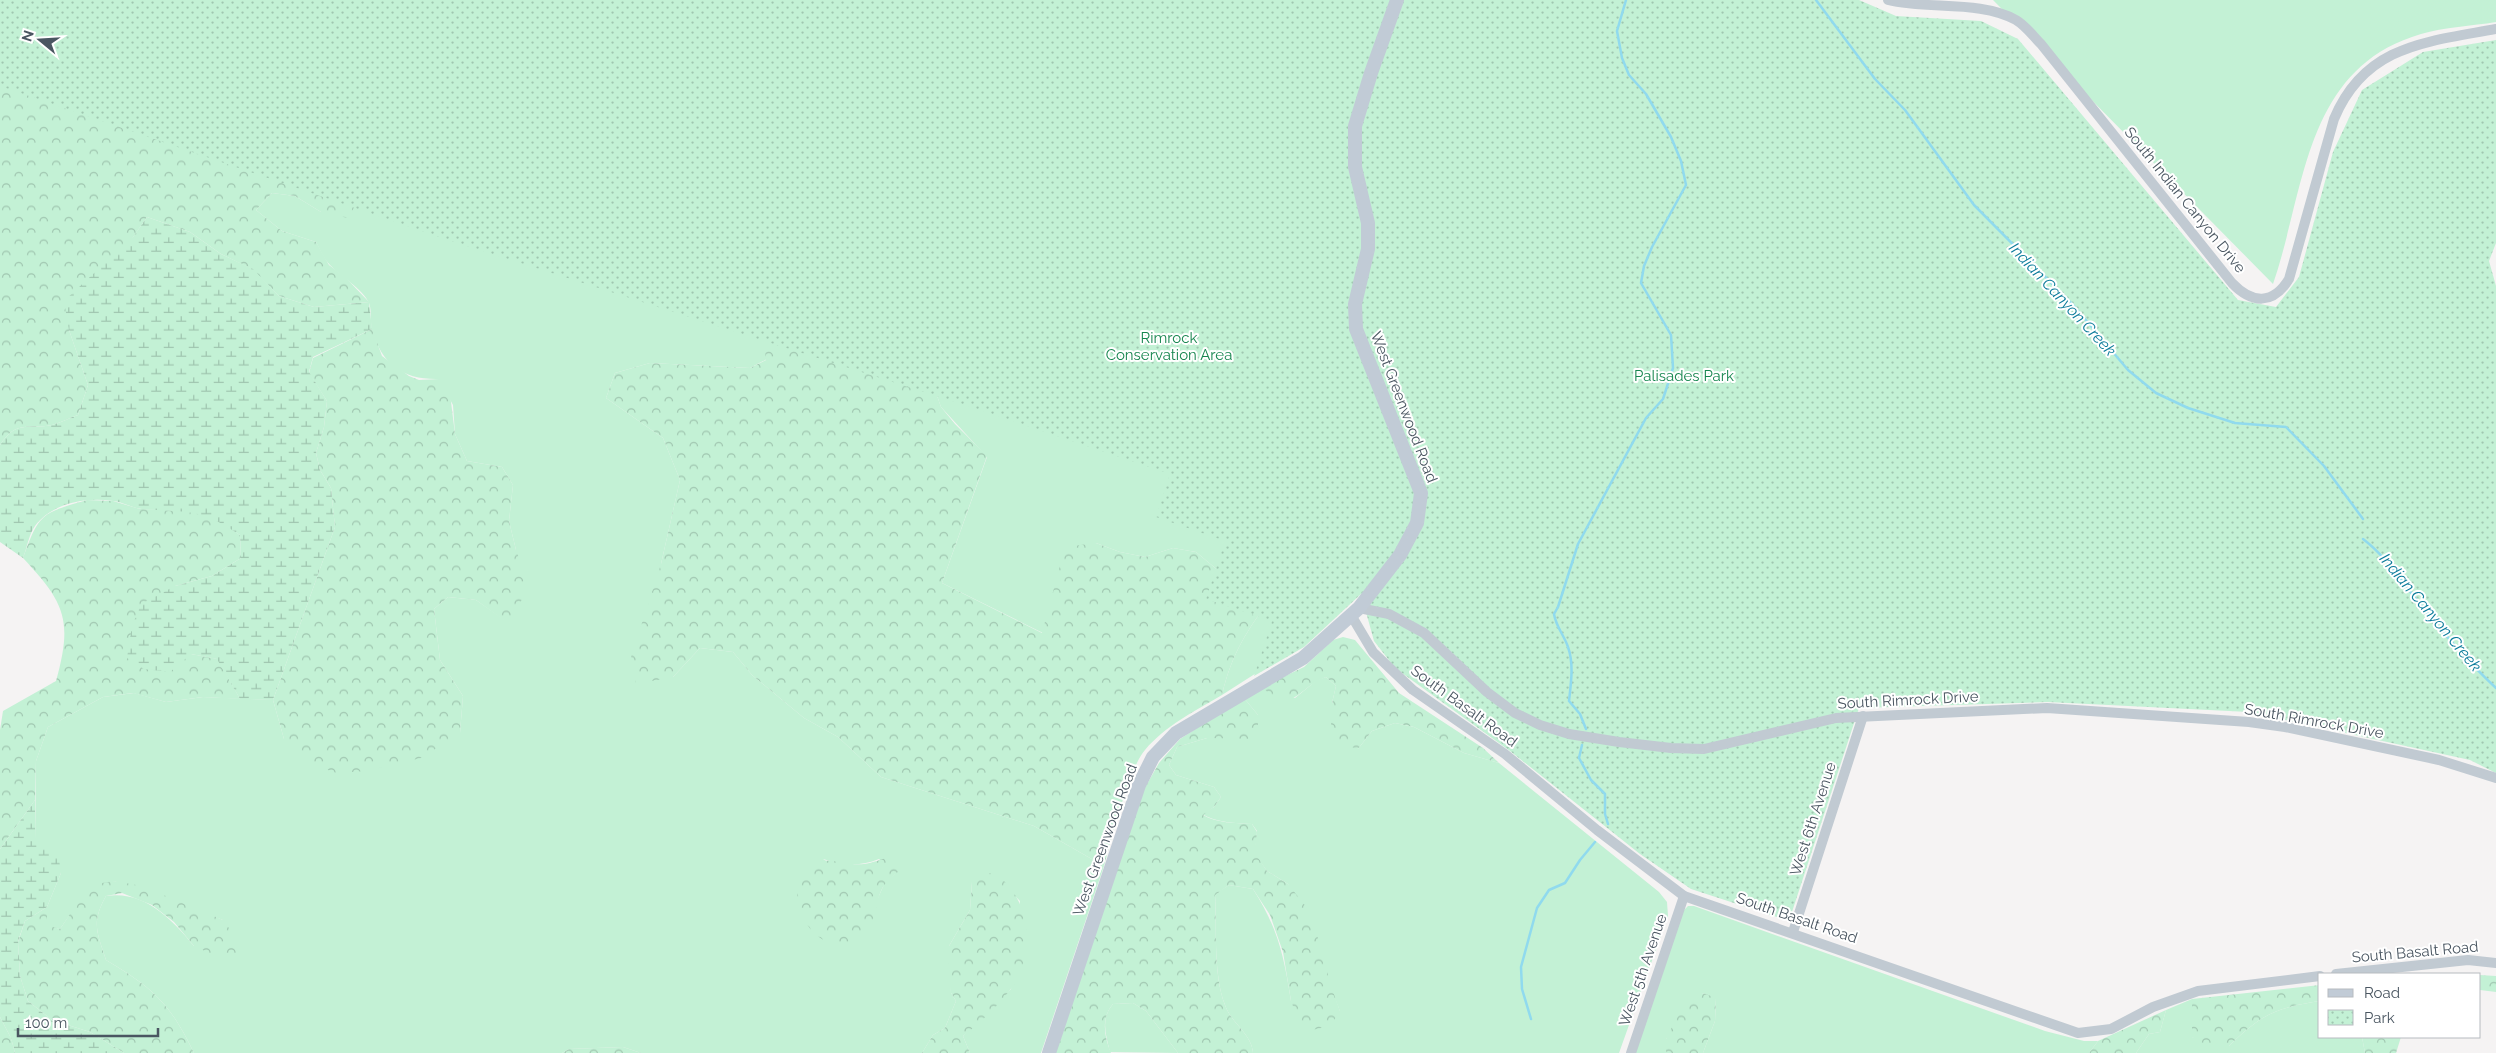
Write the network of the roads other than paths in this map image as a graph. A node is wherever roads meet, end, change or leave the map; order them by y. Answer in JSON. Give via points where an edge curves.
{"nodes":[{"id":1,"x":1397,"y":0,"type":"edge"},
{"id":2,"x":1888,"y":0,"type":"edge"},
{"id":3,"x":2496,"y":29,"type":"edge"},
{"id":4,"x":1355,"y":612,"type":"junction"},
{"id":5,"x":1863,"y":716,"type":"junction"},
{"id":6,"x":2496,"y":778,"type":"edge"},
{"id":7,"x":1684,"y":896,"type":"junction"},
{"id":8,"x":1793,"y":932,"type":"junction"},
{"id":9,"x":2496,"y":962,"type":"edge"},
{"id":10,"x":2345,"y":973,"type":"edge"},
{"id":11,"x":2318,"y":976,"type":"edge"},
{"id":12,"x":1049,"y":1053,"type":"edge"},
{"id":13,"x":1631,"y":1053,"type":"edge"}],
"edges":[{"from":1,"to":4,"type":"street","name":"West Greenwood Road","via":[[1355,126],[1356,167],[1368,223],[1368,250],[1355,304],[1356,329],[1421,494],[1417,523],[1400,555]]},
{"from":2,"to":3,"type":"street","name":"South Indian Canyon Drive","via":[[1986,8],[2008,15],[2024,26],[2232,283],[2247,295],[2262,298],[2270,298],[2280,292],[2289,279],[2334,119],[2341,101],[2358,78],[2376,64],[2409,48]]},
{"from":4,"to":5,"type":"street","name":"South Rimrock Drive","via":[[1389,614],[1424,633],[1486,692],[1515,713],[1569,734],[1671,748],[1704,749],[1836,718]]},
{"from":4,"to":7,"type":"street","name":"South Basalt Road","via":[[1373,652],[1413,690],[1505,754],[1596,830]]},
{"from":4,"to":12,"type":"street","name":"West Greenwood Road","via":[[1303,658],[1176,733],[1154,756],[1139,786]]},
{"from":5,"to":6,"type":"street","name":"South Rimrock Drive","via":[[2047,708],[2248,722],[2286,727],[2439,760]]},
{"from":5,"to":8,"type":"street","name":"West 6th Avenue"},
{"from":7,"to":8,"type":"street","name":"South Basalt Road"},
{"from":7,"to":13,"type":"street","name":"West 5th Avenue"},
{"from":8,"to":11,"type":"street","name":"South Basalt Road","via":[[2078,1033],[2111,1030],[2154,1007],[2198,991]]},
{"from":9,"to":10,"type":"street","name":"South Basalt Road","via":[[2468,960]]}]}
